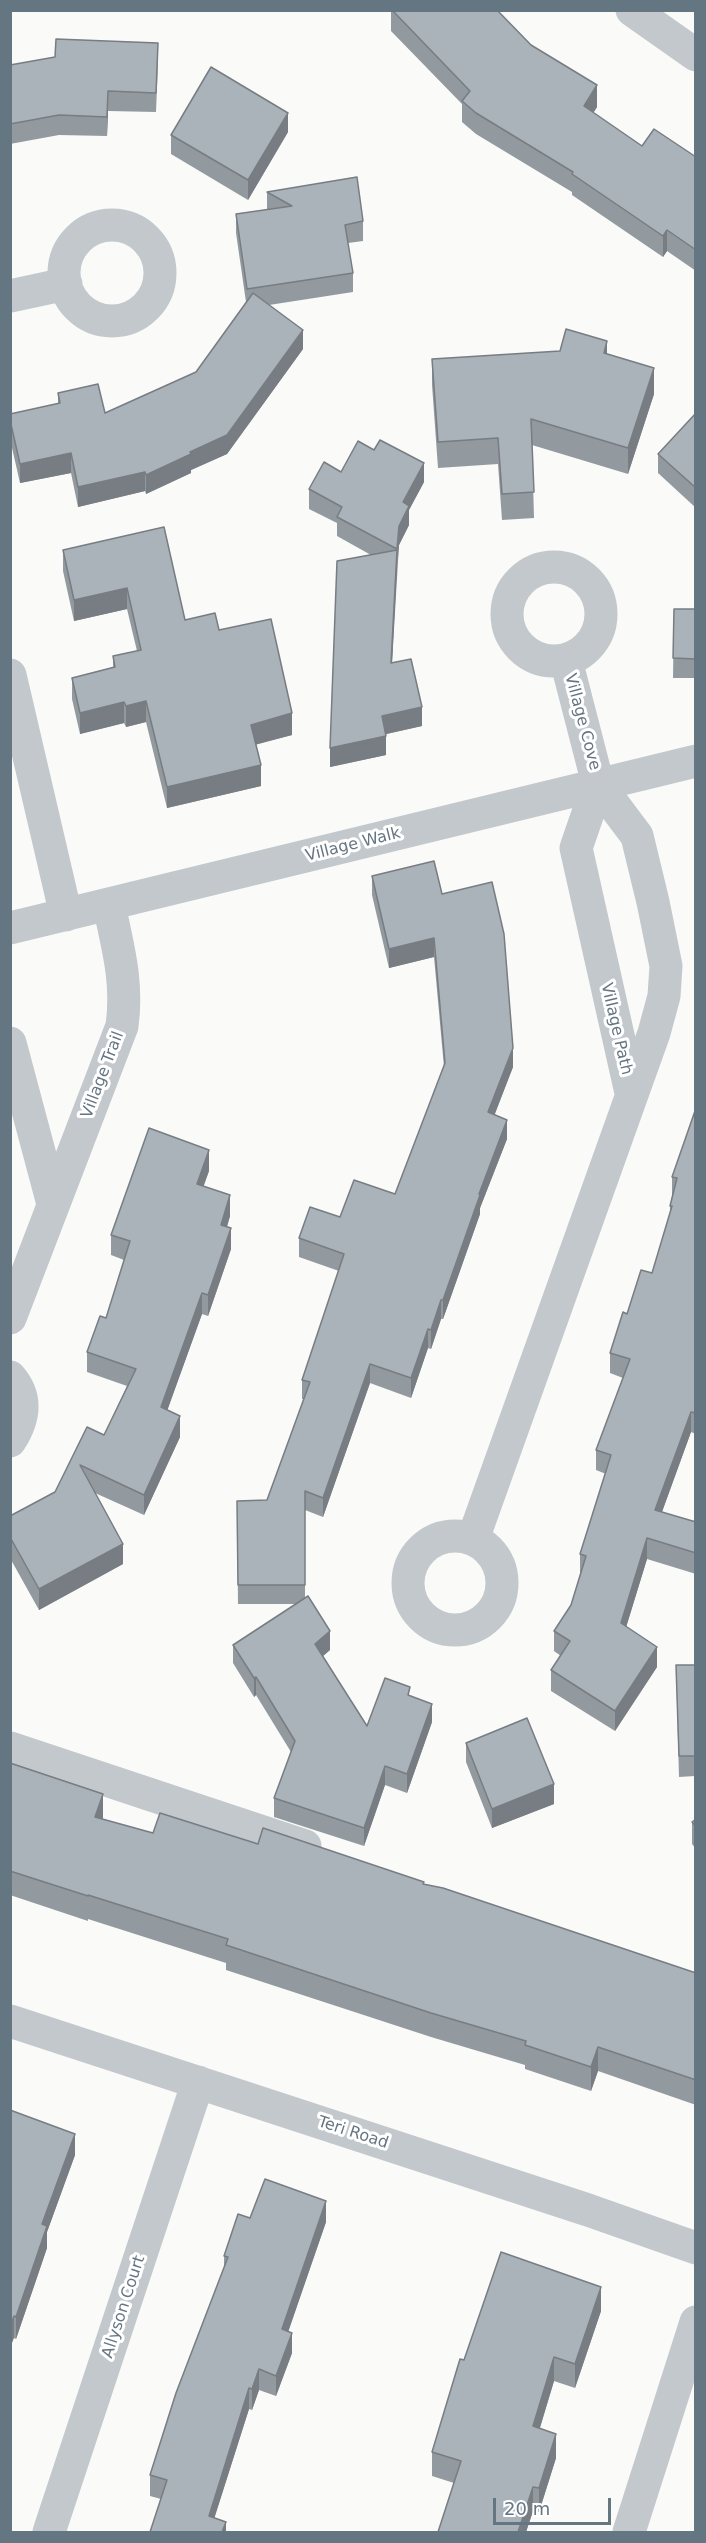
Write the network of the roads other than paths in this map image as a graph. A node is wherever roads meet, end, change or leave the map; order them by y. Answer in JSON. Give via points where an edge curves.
{"nodes":[{"id":1,"x":632,"y":10,"type":"edge"},
{"id":2,"x":696,"y":56,"type":"edge"},
{"id":3,"x":66,"y":284,"type":"dead end"},
{"id":4,"x":10,"y":296,"type":"edge"},
{"id":5,"x":566,"y":660,"type":"dead end"},
{"id":6,"x":10,"y":675,"type":"edge"},
{"id":7,"x":696,"y":761,"type":"edge"},
{"id":8,"x":598,"y":784,"type":"junction"},
{"id":9,"x":109,"y":905,"type":"junction"},
{"id":10,"x":66,"y":915,"type":"junction"},
{"id":11,"x":10,"y":928,"type":"edge"},
{"id":12,"x":10,"y":1042,"type":"edge"},
{"id":13,"x":631,"y":1093,"type":"junction"},
{"id":14,"x":53,"y":1204,"type":"junction"},
{"id":15,"x":10,"y":1318,"type":"edge"},
{"id":16,"x":10,"y":1377,"type":"edge"},
{"id":17,"x":10,"y":1441,"type":"edge"},
{"id":18,"x":473,"y":1539,"type":"dead end"},
{"id":19,"x":10,"y":1748,"type":"edge"},
{"id":20,"x":336,"y":1857,"type":"edge"},
{"id":21,"x":10,"y":2020,"type":"edge"},
{"id":22,"x":198,"y":2082,"type":"junction"},
{"id":23,"x":696,"y":2248,"type":"edge"},
{"id":24,"x":696,"y":2322,"type":"edge"},
{"id":25,"x":50,"y":2532,"type":"edge"},
{"id":26,"x":629,"y":2532,"type":"edge"}],
"edges":[{"from":1,"to":2,"type":"street"},
{"from":3,"to":4,"type":"street"},
{"from":5,"to":8,"type":"street","name":"Village Cove"},
{"from":6,"to":10,"type":"street"},
{"from":7,"to":8,"type":"street","name":"Village Walk"},
{"from":8,"to":9,"type":"street","name":"Village Walk"},
{"from":8,"to":13,"type":"street","name":"Village Path","via":[[576,848]]},
{"from":8,"to":13,"type":"street","name":"Village Path","via":[[637,836],[666,966],[664,996],[654,1034]]},
{"from":9,"to":10,"type":"street","name":"Village Walk"},
{"from":9,"to":14,"type":"street","name":"Village Trail","via":[[124,974],[122,1026]]},
{"from":10,"to":11,"type":"street","name":"Village Walk"},
{"from":12,"to":14,"type":"street"},
{"from":13,"to":18,"type":"street"},
{"from":14,"to":15,"type":"street","name":"Village Trail"},
{"from":16,"to":17,"type":"street","via":[[22,1399],[23,1414]]},
{"from":19,"to":20,"type":"street"},
{"from":21,"to":22,"type":"street","name":"Teri Road"},
{"from":22,"to":23,"type":"street","name":"Teri Road"},
{"from":22,"to":25,"type":"street","name":"Allyson Court"},
{"from":24,"to":26,"type":"street"}]}
